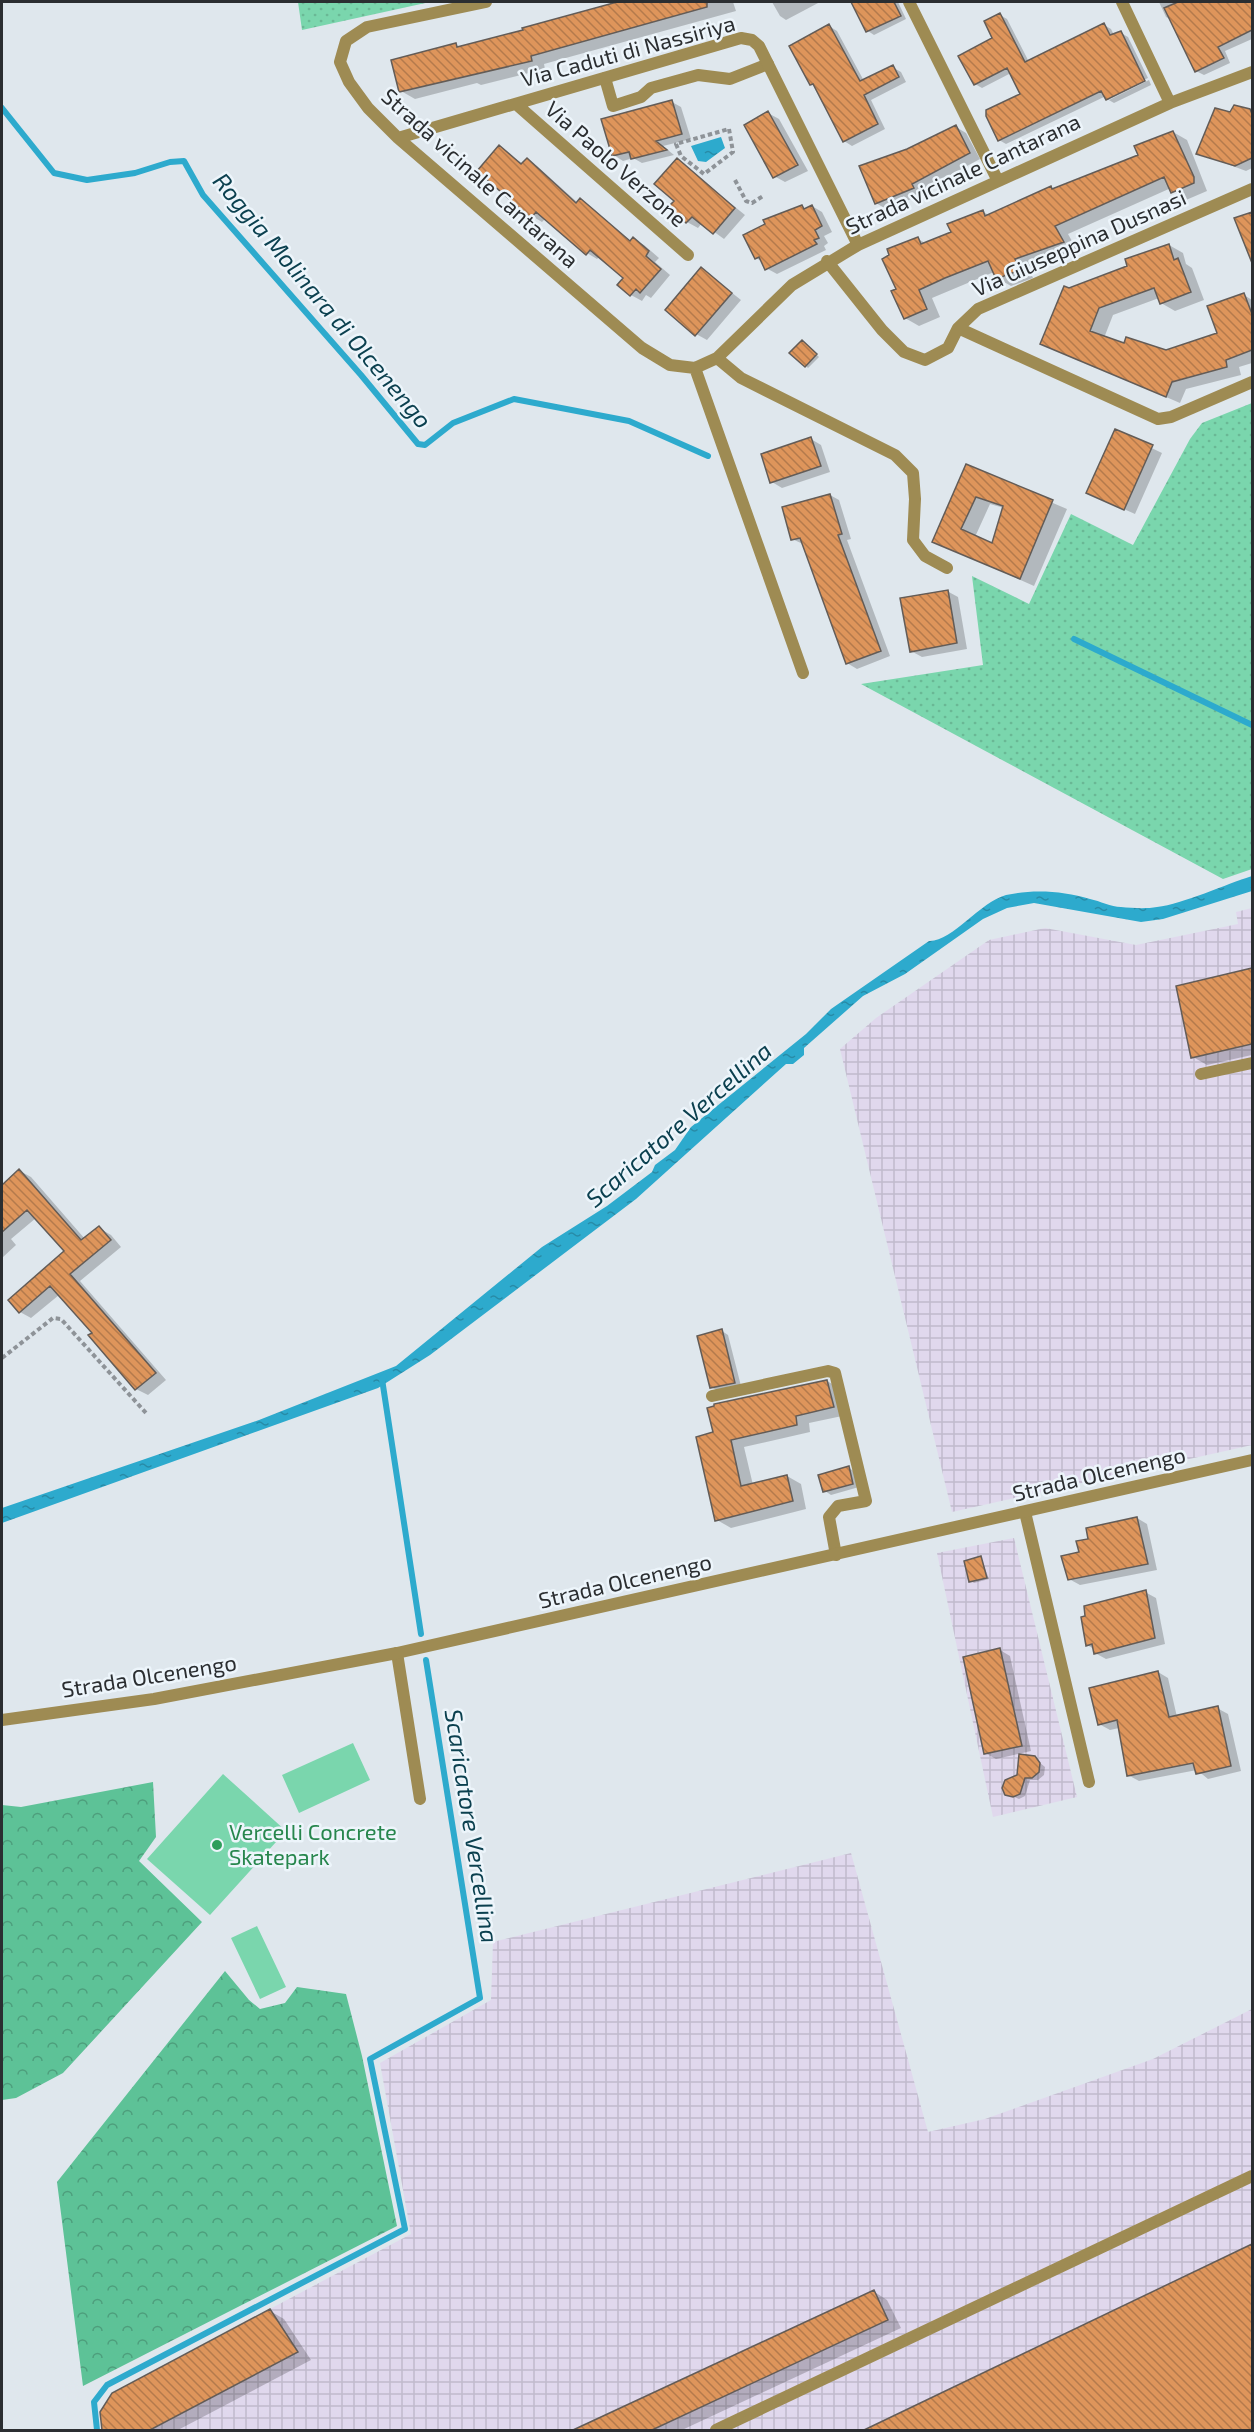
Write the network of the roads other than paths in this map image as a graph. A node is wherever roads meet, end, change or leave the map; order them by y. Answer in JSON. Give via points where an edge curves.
{"nodes":[{"id":1,"x":486,"y":2,"type":"edge"},
{"id":2,"x":909,"y":2,"type":"edge"},
{"id":3,"x":1122,"y":2,"type":"edge"},
{"id":4,"x":768,"y":64,"type":"junction"},
{"id":5,"x":1252,"y":72,"type":"edge"},
{"id":6,"x":605,"y":78,"type":"junction"},
{"id":7,"x":1170,"y":102,"type":"junction"},
{"id":8,"x":516,"y":104,"type":"junction"},
{"id":9,"x":398,"y":138,"type":"junction"},
{"id":10,"x":998,"y":181,"type":"junction"},
{"id":11,"x":1252,"y":189,"type":"edge"},
{"id":12,"x":858,"y":245,"type":"junction"},
{"id":13,"x":688,"y":255,"type":"dead end"},
{"id":14,"x":827,"y":261,"type":"junction"},
{"id":15,"x":958,"y":328,"type":"junction"},
{"id":16,"x":717,"y":358,"type":"junction"},
{"id":17,"x":695,"y":368,"type":"junction"},
{"id":18,"x":1252,"y":382,"type":"edge"},
{"id":19,"x":947,"y":568,"type":"dead end"},
{"id":20,"x":802,"y":673,"type":"dead end"},
{"id":21,"x":1252,"y":1063,"type":"edge"},
{"id":22,"x":1201,"y":1074,"type":"dead end"},
{"id":23,"x":712,"y":1396,"type":"dead end"},
{"id":24,"x":1252,"y":1460,"type":"edge"},
{"id":25,"x":1025,"y":1512,"type":"junction"},
{"id":26,"x":836,"y":1555,"type":"junction"},
{"id":27,"x":397,"y":1653,"type":"junction"},
{"id":28,"x":2,"y":1720,"type":"edge"},
{"id":29,"x":1089,"y":1782,"type":"dead end"},
{"id":30,"x":420,"y":1799,"type":"dead end"},
{"id":31,"x":1252,"y":2176,"type":"edge"},
{"id":32,"x":716,"y":2430,"type":"edge"}],
"edges":[{"from":1,"to":9,"type":"street","name":"Strada vicinale Cantarana","via":[[367,27],[346,41],[340,62],[349,82]]},
{"from":2,"to":10,"type":"street"},
{"from":3,"to":7,"type":"street"},
{"from":4,"to":6,"type":"street","name":"Via Caduti di Nassiriya","via":[[759,46],[741,38]]},
{"from":4,"to":6,"type":"street","via":[[730,79],[698,75],[651,88],[641,97],[613,105]]},
{"from":4,"to":12,"type":"street","name":"Via Caduti di Nassiriya"},
{"from":5,"to":7,"type":"street","name":"Strada vicinale Cantarana"},
{"from":6,"to":8,"type":"street","name":"Via Caduti di Nassiriya"},
{"from":7,"to":10,"type":"street","name":"Strada vicinale Cantarana"},
{"from":8,"to":9,"type":"street","name":"Via Caduti di Nassiriya"},
{"from":8,"to":13,"type":"street","name":"Via Paolo Verzone"},
{"from":9,"to":17,"type":"street","name":"Strada vicinale Cantarana","via":[[642,348],[670,364]]},
{"from":10,"to":12,"type":"street","name":"Strada vicinale Cantarana"},
{"from":11,"to":15,"type":"street","name":"Via Giuseppina Dusnasi","via":[[978,309]]},
{"from":12,"to":14,"type":"street","name":"Strada vicinale Cantarana"},
{"from":14,"to":15,"type":"street","via":[[904,352],[925,360],[948,348]]},
{"from":14,"to":16,"type":"street","name":"Strada vicinale Cantarana","via":[[771,302]]},
{"from":15,"to":18,"type":"street","name":"Via Giuseppina Dusnasi","via":[[1158,418],[1171,417]]},
{"from":16,"to":17,"type":"street","name":"Strada vicinale Cantarana"},
{"from":16,"to":19,"type":"street","via":[[741,378],[895,455],[913,473],[913,540],[925,556]]},
{"from":17,"to":20,"type":"street"},
{"from":21,"to":22,"type":"street"},
{"from":23,"to":26,"type":"street","via":[[828,1371],[835,1373],[866,1502],[838,1506],[829,1517]]},
{"from":24,"to":25,"type":"street","name":"Strada Olcenengo"},
{"from":25,"to":26,"type":"street","name":"Strada Olcenengo"},
{"from":25,"to":29,"type":"street"},
{"from":26,"to":27,"type":"street","name":"Strada Olcenengo"},
{"from":27,"to":28,"type":"street","name":"Strada Olcenengo","via":[[154,1699]]},
{"from":27,"to":30,"type":"street"},
{"from":31,"to":32,"type":"street"}]}
